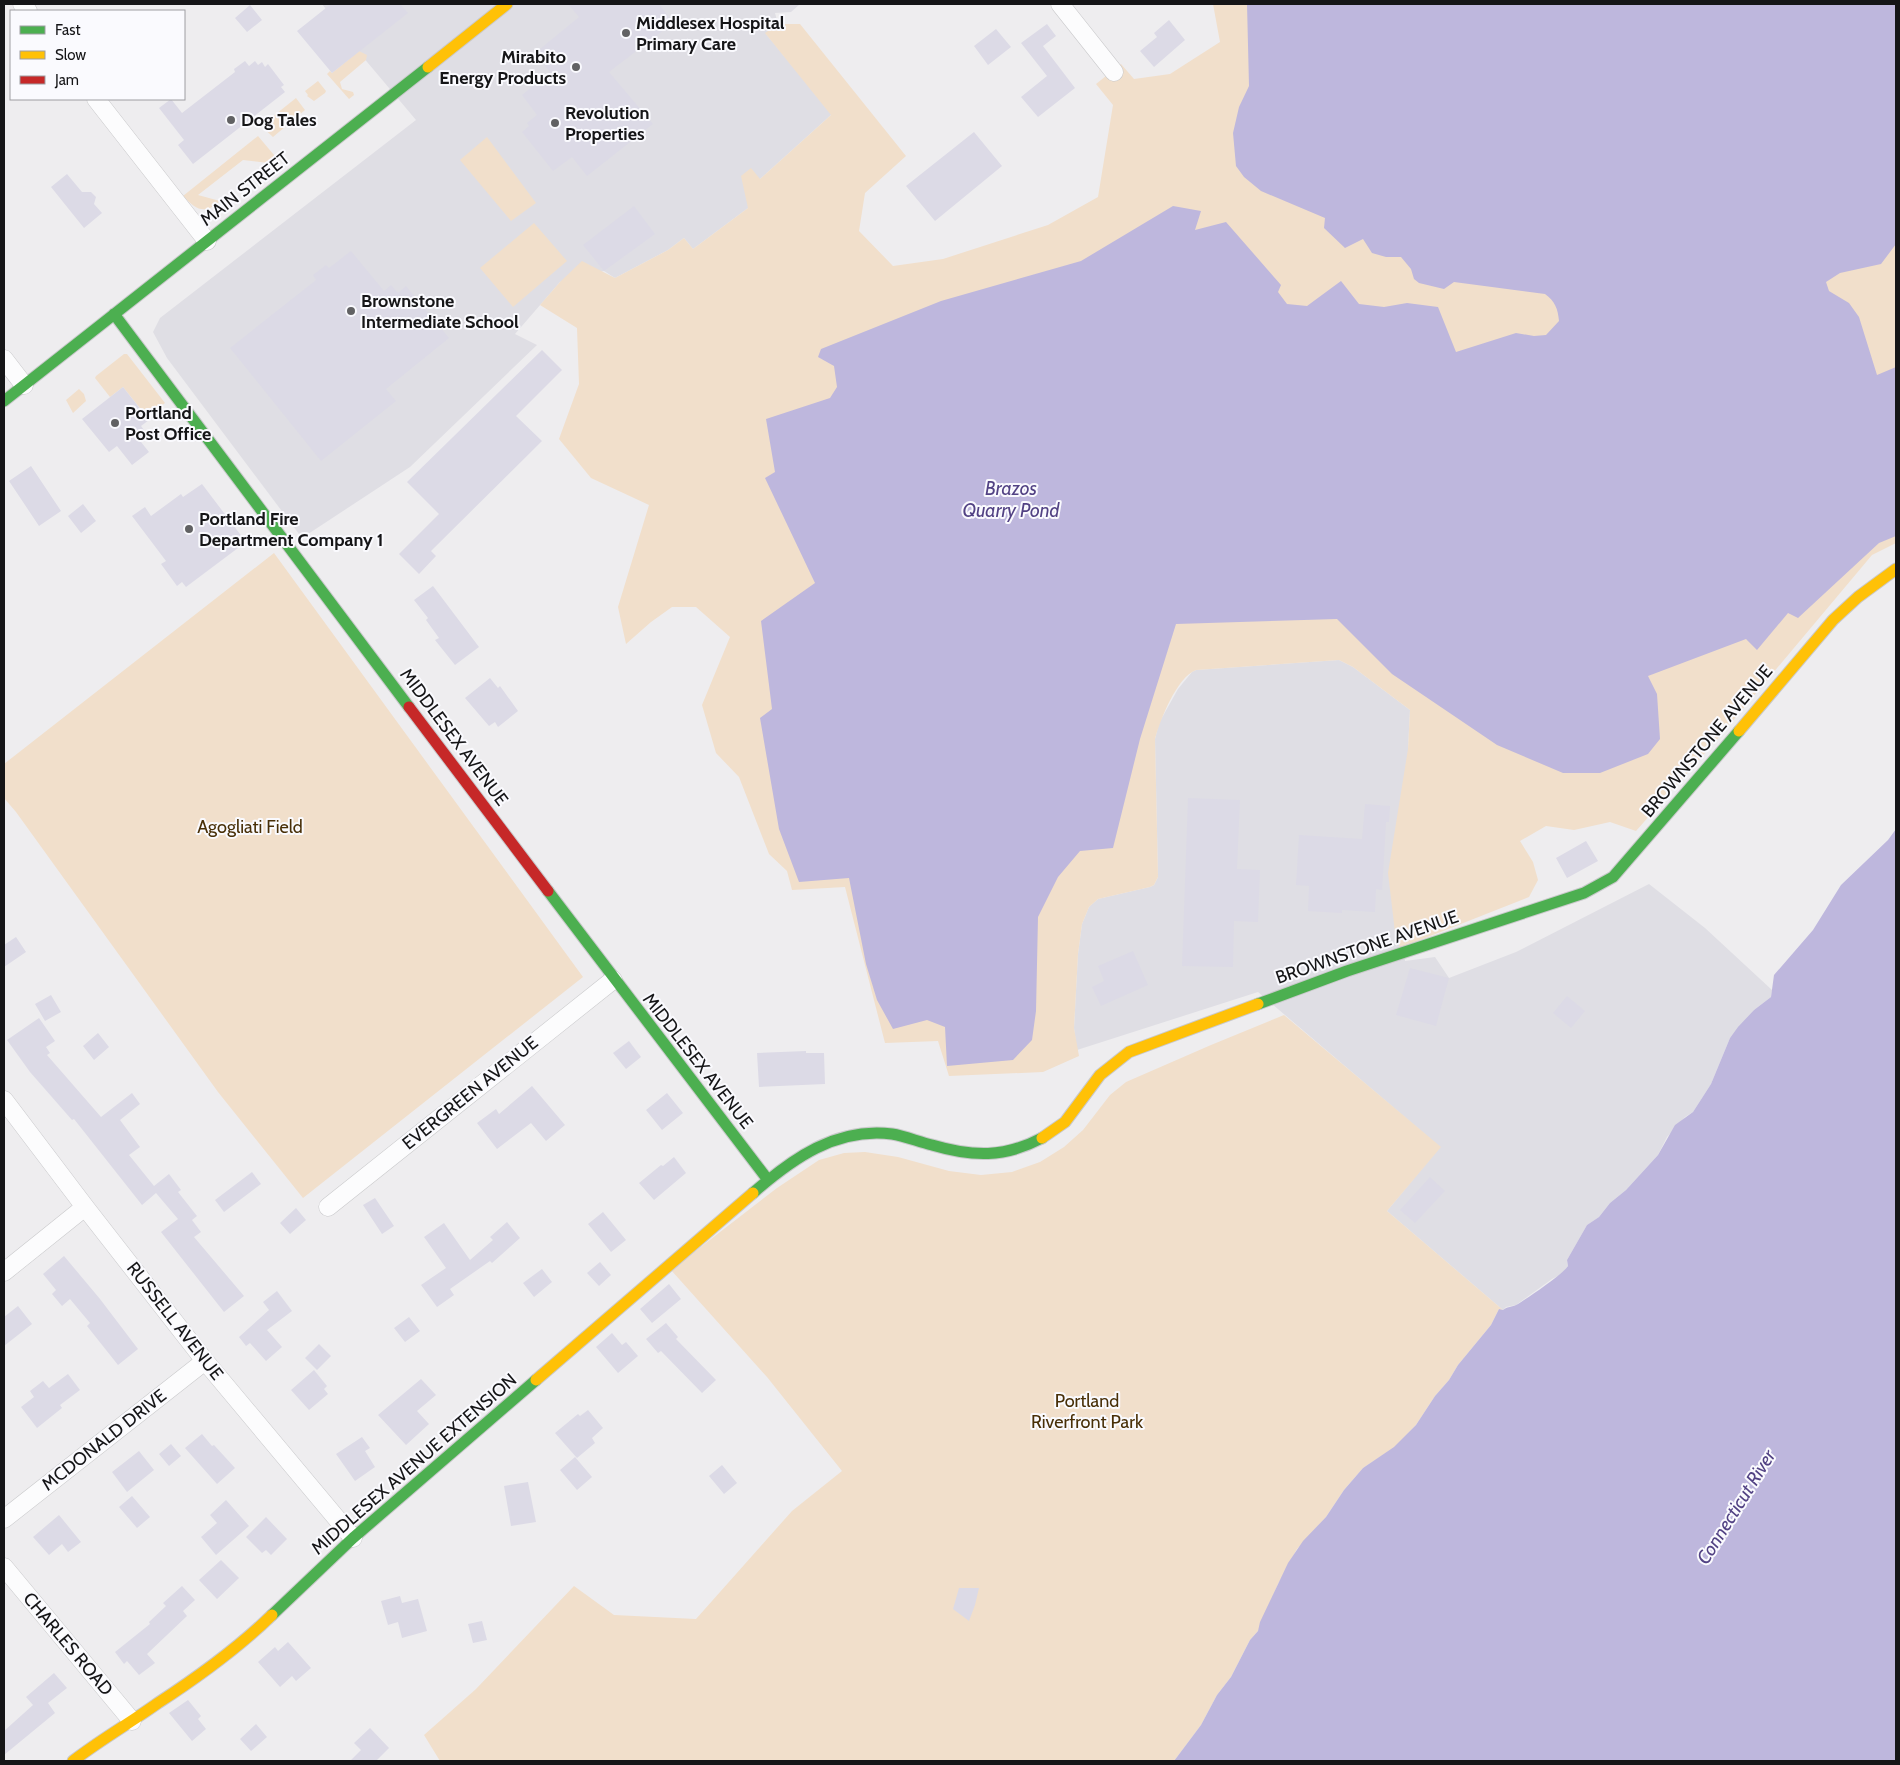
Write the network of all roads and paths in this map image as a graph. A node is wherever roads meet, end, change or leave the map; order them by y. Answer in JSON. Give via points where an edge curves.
{"nodes":[{"id":1,"x":507,"y":4,"type":"edge"},
{"id":2,"x":1060,"y":4,"type":"edge"},
{"id":3,"x":1114,"y":72,"type":"dead end"},
{"id":4,"x":97,"y":100,"type":"edge"},
{"id":5,"x":207,"y":241,"type":"junction"},
{"id":6,"x":114,"y":314,"type":"junction"},
{"id":7,"x":4,"y":359,"type":"edge"},
{"id":8,"x":24,"y":385,"type":"junction"},
{"id":9,"x":4,"y":401,"type":"edge"},
{"id":10,"x":1896,"y":569,"type":"edge"},
{"id":11,"x":613,"y":980,"type":"junction"},
{"id":12,"x":4,"y":1100,"type":"edge"},
{"id":13,"x":768,"y":1180,"type":"junction"},
{"id":14,"x":85,"y":1207,"type":"junction"},
{"id":15,"x":328,"y":1207,"type":"dead end"},
{"id":16,"x":4,"y":1272,"type":"edge"},
{"id":17,"x":205,"y":1361,"type":"junction"},
{"id":18,"x":4,"y":1519,"type":"edge"},
{"id":19,"x":352,"y":1538,"type":"junction"},
{"id":20,"x":4,"y":1567,"type":"edge"},
{"id":21,"x":132,"y":1721,"type":"junction"},
{"id":22,"x":74,"y":1761,"type":"edge"}],
"edges":[{"from":1,"to":5,"type":"street","name":"MAIN STREET"},
{"from":2,"to":3,"type":"street"},
{"from":4,"to":5,"type":"street"},
{"from":5,"to":6,"type":"street","name":"MAIN STREET"},
{"from":6,"to":8,"type":"street","name":"MAIN STREET"},
{"from":6,"to":11,"type":"street","name":"MIDDLESEX AVENUE","via":[[273,522]]},
{"from":7,"to":8,"type":"street"},
{"from":8,"to":9,"type":"street","name":"MAIN STREET"},
{"from":10,"to":13,"type":"street","name":"BROWNSTONE AVENUE","via":[[1833,620],[1637,851],[1613,877],[1599,886],[1347,971],[1134,1049],[1106,1068],[1060,1126],[1012,1151],[968,1153],[937,1148],[891,1134],[864,1134],[806,1152]]},
{"from":11,"to":13,"type":"street","name":"MIDDLESEX AVENUE"},
{"from":11,"to":15,"type":"street","name":"EVERGREEN AVENUE"},
{"from":12,"to":14,"type":"street","name":"RUSSELL AVENUE"},
{"from":13,"to":19,"type":"street","name":"MIDDLESEX AVENUE EXTENSION"},
{"from":14,"to":16,"type":"street"},
{"from":14,"to":17,"type":"street","name":"RUSSELL AVENUE"},
{"from":17,"to":18,"type":"street","name":"MCDONALD DRIVE"},
{"from":17,"to":19,"type":"street","name":"RUSSELL AVENUE"},
{"from":19,"to":21,"type":"street","name":"MIDDLESEX AVENUE EXTENSION","via":[[244,1641]]},
{"from":20,"to":21,"type":"street","name":"CHARLES ROAD"},
{"from":21,"to":22,"type":"street","name":"MIDDLESEX AVENUE EXTENSION"}]}
